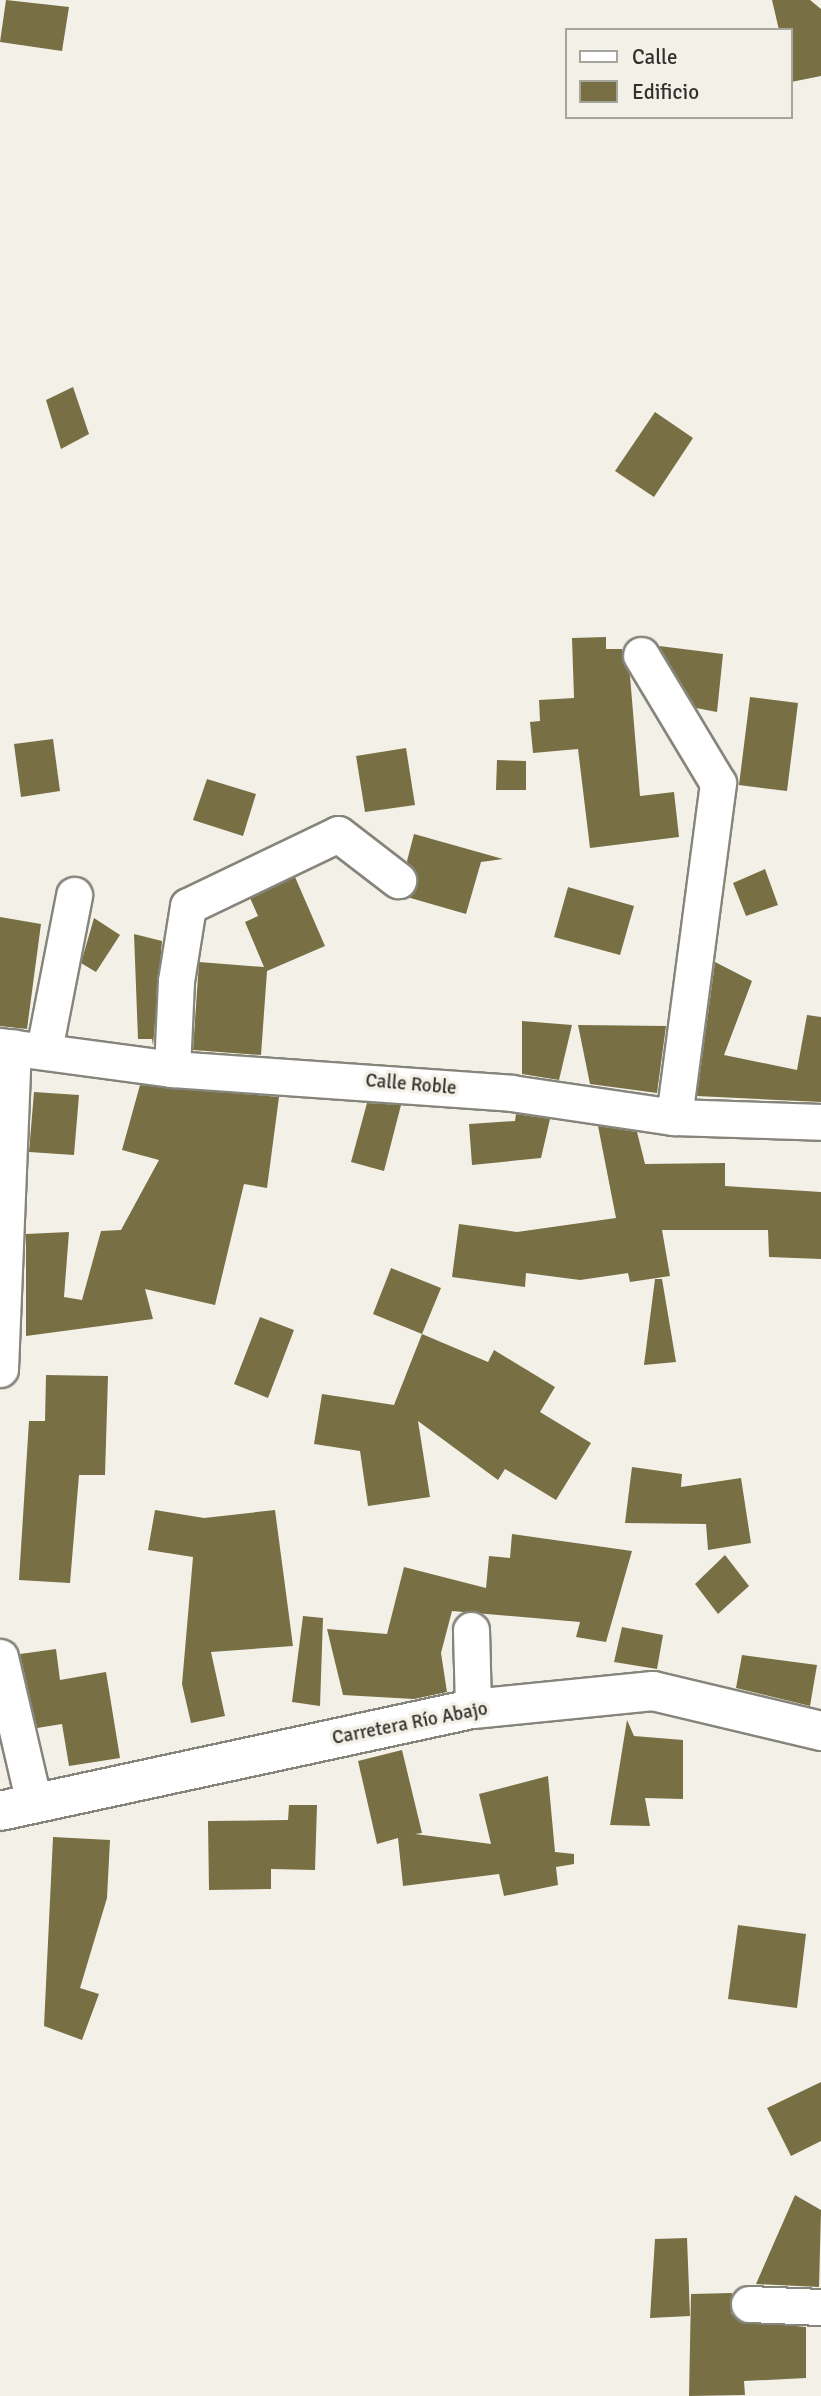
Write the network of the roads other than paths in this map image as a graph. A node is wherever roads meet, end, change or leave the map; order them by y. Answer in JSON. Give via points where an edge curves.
{"nodes":[{"id":1,"x":641,"y":655,"type":"dead end"},
{"id":2,"x":398,"y":880,"type":"dead end"},
{"id":3,"x":74,"y":895,"type":"dead end"},
{"id":4,"x":19,"y":1047,"type":"edge"},
{"id":5,"x":172,"y":1069,"type":"junction"},
{"id":6,"x":674,"y":1117,"type":"junction"},
{"id":7,"x":821,"y":1122,"type":"edge"},
{"id":8,"x":0,"y":1369,"type":"edge"},
{"id":9,"x":471,"y":1630,"type":"dead end"},
{"id":10,"x":0,"y":1657,"type":"edge"},
{"id":11,"x":473,"y":1709,"type":"junction"},
{"id":12,"x":821,"y":1731,"type":"edge"},
{"id":13,"x":17,"y":1807,"type":"edge"},
{"id":14,"x":749,"y":2304,"type":"dead end"},
{"id":15,"x":821,"y":2307,"type":"edge"}],
"edges":[{"from":1,"to":6,"type":"street","via":[[718,783]]},
{"from":2,"to":5,"type":"street","via":[[338,834],[188,906]]},
{"from":3,"to":4,"type":"street"},
{"from":4,"to":5,"type":"street","name":"Calle Roble"},
{"from":4,"to":8,"type":"street"},
{"from":5,"to":6,"type":"street","name":"Calle Roble","via":[[511,1093]]},
{"from":6,"to":7,"type":"street","name":"Calle Roble"},
{"from":9,"to":11,"type":"street"},
{"from":10,"to":13,"type":"street"},
{"from":11,"to":12,"type":"street","name":"Carretera Río Abajo","via":[[653,1690]]},
{"from":11,"to":13,"type":"street","name":"Carretera Río Abajo"},
{"from":14,"to":15,"type":"street"}]}
